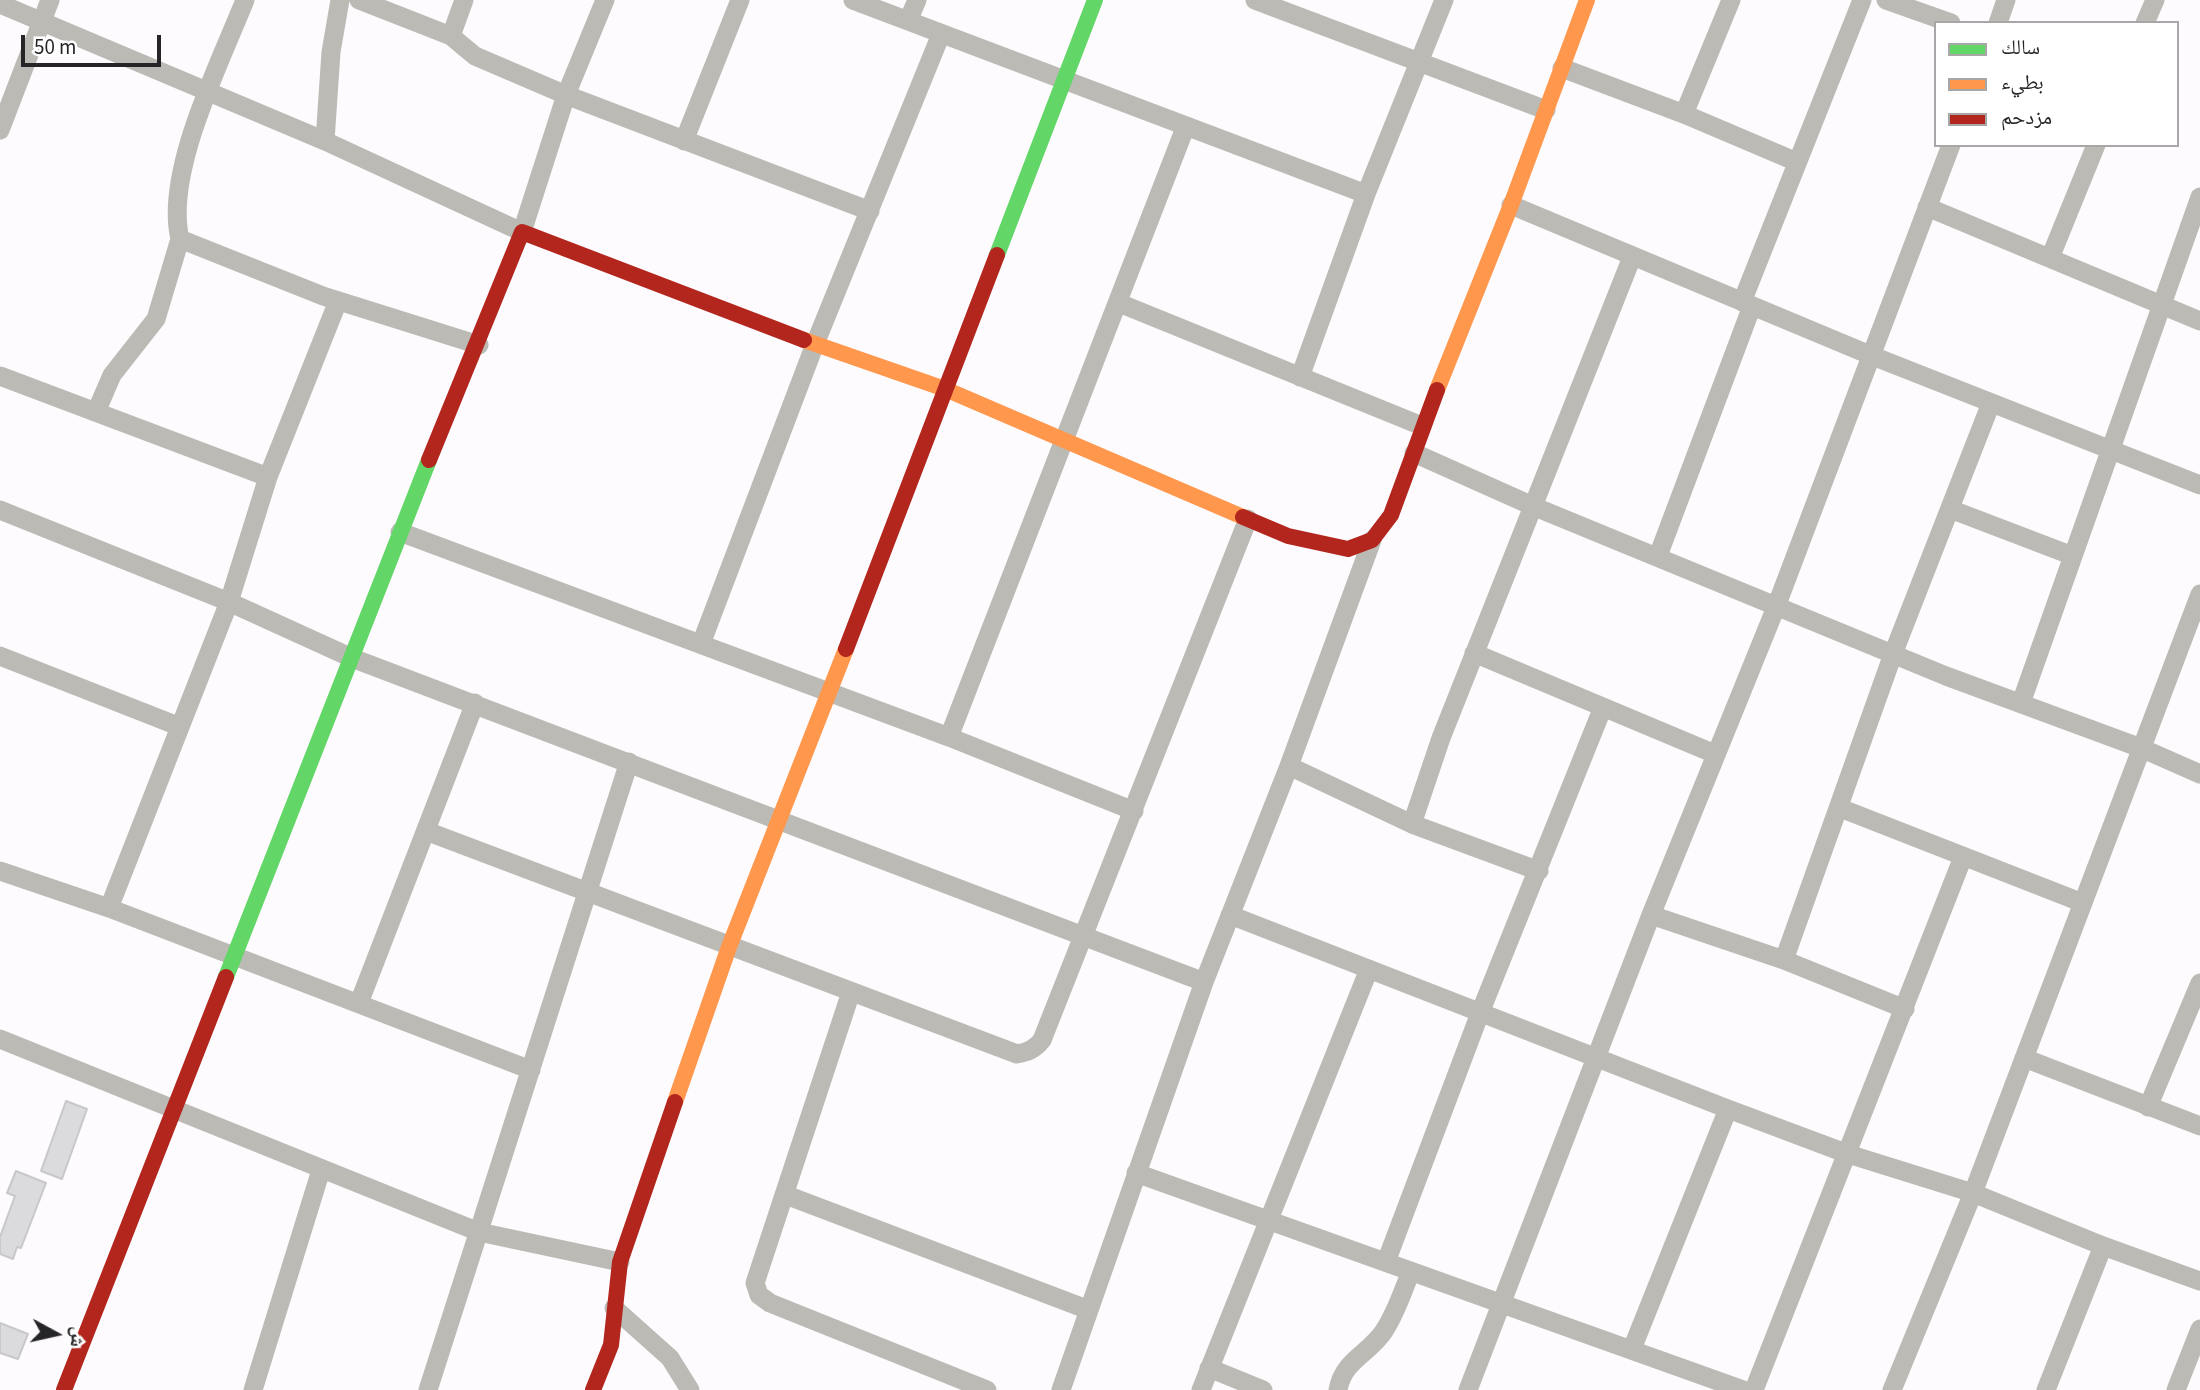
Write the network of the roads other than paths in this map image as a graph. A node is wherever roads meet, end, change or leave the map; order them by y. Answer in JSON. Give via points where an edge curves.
{"nodes":[{"id":1,"x":50,"y":0,"type":"edge"},
{"id":2,"x":245,"y":0,"type":"edge"},
{"id":3,"x":340,"y":0,"type":"edge"},
{"id":4,"x":359,"y":0,"type":"edge"},
{"id":5,"x":464,"y":0,"type":"edge"},
{"id":6,"x":605,"y":0,"type":"edge"},
{"id":7,"x":740,"y":0,"type":"edge"},
{"id":8,"x":853,"y":0,"type":"edge"},
{"id":9,"x":917,"y":0,"type":"edge"},
{"id":10,"x":1095,"y":0,"type":"edge"},
{"id":11,"x":1255,"y":0,"type":"edge"},
{"id":12,"x":1444,"y":0,"type":"edge"},
{"id":13,"x":1587,"y":0,"type":"edge"},
{"id":14,"x":1731,"y":0,"type":"edge"},
{"id":15,"x":1862,"y":0,"type":"edge"},
{"id":16,"x":1886,"y":0,"type":"edge"},
{"id":17,"x":2006,"y":0,"type":"edge"},
{"id":18,"x":2155,"y":0,"type":"edge"},
{"id":19,"x":0,"y":4,"type":"edge"},
{"id":20,"x":908,"y":21,"type":"junction"},
{"id":21,"x":1945,"y":21,"type":"edge"},
{"id":22,"x":1999,"y":21,"type":"edge"},
{"id":23,"x":2146,"y":21,"type":"edge"},
{"id":24,"x":43,"y":22,"type":"junction"},
{"id":25,"x":941,"y":34,"type":"junction"},
{"id":26,"x":451,"y":36,"type":"junction"},
{"id":27,"x":1420,"y":64,"type":"junction"},
{"id":28,"x":1562,"y":68,"type":"junction"},
{"id":29,"x":1062,"y":80,"type":"junction"},
{"id":30,"x":209,"y":92,"type":"junction"},
{"id":31,"x":566,"y":95,"type":"junction"},
{"id":32,"x":1546,"y":110,"type":"junction"},
{"id":33,"x":1684,"y":114,"type":"junction"},
{"id":34,"x":1185,"y":128,"type":"junction"},
{"id":35,"x":0,"y":130,"type":"edge"},
{"id":36,"x":324,"y":141,"type":"junction"},
{"id":37,"x":684,"y":141,"type":"junction"},
{"id":38,"x":1950,"y":147,"type":"edge"},
{"id":39,"x":2095,"y":147,"type":"edge"},
{"id":40,"x":1797,"y":162,"type":"junction"},
{"id":41,"x":1366,"y":194,"type":"junction"},
{"id":42,"x":2200,"y":197,"type":"edge"},
{"id":43,"x":1511,"y":205,"type":"junction"},
{"id":44,"x":1927,"y":207,"type":"junction"},
{"id":45,"x":870,"y":211,"type":"junction"},
{"id":46,"x":523,"y":232,"type":"junction"},
{"id":47,"x":180,"y":239,"type":"junction"},
{"id":48,"x":1632,"y":257,"type":"junction"},
{"id":49,"x":2050,"y":258,"type":"junction"},
{"id":50,"x":338,"y":301,"type":"junction"},
{"id":51,"x":1119,"y":303,"type":"junction"},
{"id":52,"x":1747,"y":304,"type":"junction"},
{"id":53,"x":2162,"y":305,"type":"junction"},
{"id":54,"x":2200,"y":321,"type":"edge"},
{"id":55,"x":815,"y":344,"type":"junction"},
{"id":56,"x":479,"y":345,"type":"junction"},
{"id":57,"x":1870,"y":355,"type":"junction"},
{"id":58,"x":0,"y":376,"type":"edge"},
{"id":59,"x":1300,"y":377,"type":"junction"},
{"id":60,"x":945,"y":389,"type":"junction"},
{"id":61,"x":1992,"y":403,"type":"junction"},
{"id":62,"x":96,"y":412,"type":"junction"},
{"id":63,"x":1422,"y":426,"type":"junction"},
{"id":64,"x":1065,"y":438,"type":"junction"},
{"id":65,"x":2110,"y":450,"type":"junction"},
{"id":66,"x":1414,"y":453,"type":"junction"},
{"id":67,"x":268,"y":477,"type":"junction"},
{"id":68,"x":2200,"y":485,"type":"edge"},
{"id":69,"x":1535,"y":507,"type":"junction"},
{"id":70,"x":1950,"y":509,"type":"junction"},
{"id":71,"x":0,"y":510,"type":"edge"},
{"id":72,"x":1248,"y":519,"type":"junction"},
{"id":73,"x":400,"y":532,"type":"junction"},
{"id":74,"x":1372,"y":540,"type":"junction"},
{"id":75,"x":1658,"y":556,"type":"junction"},
{"id":76,"x":2073,"y":556,"type":"junction"},
{"id":77,"x":2200,"y":594,"type":"edge"},
{"id":78,"x":229,"y":602,"type":"junction"},
{"id":79,"x":1776,"y":607,"type":"junction"},
{"id":80,"x":701,"y":644,"type":"junction"},
{"id":81,"x":1474,"y":653,"type":"junction"},
{"id":82,"x":1894,"y":654,"type":"junction"},
{"id":83,"x":352,"y":658,"type":"junction"},
{"id":84,"x":1,"y":659,"type":"edge"},
{"id":85,"x":828,"y":693,"type":"junction"},
{"id":86,"x":475,"y":703,"type":"junction"},
{"id":87,"x":2021,"y":703,"type":"junction"},
{"id":88,"x":1603,"y":707,"type":"junction"},
{"id":89,"x":178,"y":726,"type":"junction"},
{"id":90,"x":949,"y":737,"type":"junction"},
{"id":91,"x":2141,"y":748,"type":"junction"},
{"id":92,"x":1715,"y":754,"type":"junction"},
{"id":93,"x":629,"y":762,"type":"junction"},
{"id":94,"x":1289,"y":766,"type":"junction"},
{"id":95,"x":2200,"y":774,"type":"edge"},
{"id":96,"x":1840,"y":808,"type":"junction"},
{"id":97,"x":1135,"y":811,"type":"junction"},
{"id":98,"x":780,"y":821,"type":"junction"},
{"id":99,"x":1412,"y":824,"type":"junction"},
{"id":100,"x":426,"y":831,"type":"junction"},
{"id":101,"x":1964,"y":857,"type":"junction"},
{"id":102,"x":0,"y":871,"type":"edge"},
{"id":103,"x":1539,"y":871,"type":"junction"},
{"id":104,"x":588,"y":891,"type":"junction"},
{"id":105,"x":2083,"y":904,"type":"junction"},
{"id":106,"x":109,"y":908,"type":"junction"},
{"id":107,"x":1230,"y":915,"type":"junction"},
{"id":108,"x":1651,"y":915,"type":"junction"},
{"id":109,"x":1085,"y":936,"type":"junction"},
{"id":110,"x":729,"y":947,"type":"junction"},
{"id":111,"x":234,"y":956,"type":"junction"},
{"id":112,"x":1784,"y":960,"type":"junction"},
{"id":113,"x":1369,"y":969,"type":"junction"},
{"id":114,"x":1205,"y":982,"type":"junction"},
{"id":115,"x":2200,"y":983,"type":"edge"},
{"id":116,"x":851,"y":992,"type":"junction"},
{"id":117,"x":359,"y":1003,"type":"junction"},
{"id":118,"x":1905,"y":1009,"type":"junction"},
{"id":119,"x":1480,"y":1013,"type":"junction"},
{"id":120,"x":0,"y":1040,"type":"edge"},
{"id":121,"x":1597,"y":1057,"type":"junction"},
{"id":122,"x":2024,"y":1058,"type":"junction"},
{"id":123,"x":531,"y":1070,"type":"junction"},
{"id":124,"x":2148,"y":1107,"type":"junction"},
{"id":125,"x":1728,"y":1109,"type":"junction"},
{"id":126,"x":174,"y":1111,"type":"junction"},
{"id":127,"x":2200,"y":1126,"type":"edge"},
{"id":128,"x":1849,"y":1154,"type":"junction"},
{"id":129,"x":321,"y":1170,"type":"junction"},
{"id":130,"x":1136,"y":1173,"type":"junction"},
{"id":131,"x":1973,"y":1193,"type":"junction"},
{"id":132,"x":786,"y":1195,"type":"junction"},
{"id":133,"x":1267,"y":1219,"type":"junction"},
{"id":134,"x":479,"y":1232,"type":"junction"},
{"id":135,"x":2103,"y":1247,"type":"junction"},
{"id":136,"x":620,"y":1262,"type":"junction"},
{"id":137,"x":1386,"y":1262,"type":"junction"},
{"id":138,"x":1411,"y":1271,"type":"junction"},
{"id":139,"x":2200,"y":1281,"type":"edge"},
{"id":140,"x":1501,"y":1303,"type":"junction"},
{"id":141,"x":614,"y":1308,"type":"junction"},
{"id":142,"x":1089,"y":1310,"type":"junction"},
{"id":143,"x":2200,"y":1329,"type":"edge"},
{"id":144,"x":1632,"y":1349,"type":"junction"},
{"id":145,"x":1209,"y":1368,"type":"junction"},
{"id":146,"x":66,"y":1390,"type":"edge"},
{"id":147,"x":253,"y":1390,"type":"edge"},
{"id":148,"x":428,"y":1390,"type":"edge"},
{"id":149,"x":593,"y":1390,"type":"edge"},
{"id":150,"x":690,"y":1390,"type":"edge"},
{"id":151,"x":987,"y":1390,"type":"edge"},
{"id":152,"x":1061,"y":1390,"type":"edge"},
{"id":153,"x":1200,"y":1390,"type":"edge"},
{"id":154,"x":1263,"y":1390,"type":"edge"},
{"id":155,"x":1338,"y":1390,"type":"edge"},
{"id":156,"x":1468,"y":1390,"type":"edge"},
{"id":157,"x":1743,"y":1390,"type":"edge"},
{"id":158,"x":1754,"y":1390,"type":"edge"},
{"id":159,"x":1892,"y":1390,"type":"edge"},
{"id":160,"x":2046,"y":1390,"type":"edge"},
{"id":161,"x":2176,"y":1390,"type":"edge"}],
"edges":[{"from":1,"to":24,"type":"street"},
{"from":2,"to":30,"type":"street"},
{"from":3,"to":36,"type":"street"},
{"from":4,"to":26,"type":"street"},
{"from":5,"to":26,"type":"street"},
{"from":6,"to":31,"type":"street"},
{"from":7,"to":37,"type":"street"},
{"from":8,"to":20,"type":"street"},
{"from":9,"to":20,"type":"street"},
{"from":10,"to":29,"type":"street"},
{"from":11,"to":27,"type":"street"},
{"from":12,"to":27,"type":"street"},
{"from":13,"to":28,"type":"street"},
{"from":14,"to":33,"type":"street"},
{"from":15,"to":40,"type":"street"},
{"from":16,"to":21,"type":"street"},
{"from":17,"to":22,"type":"street"},
{"from":18,"to":23,"type":"street"},
{"from":19,"to":24,"type":"street"},
{"from":20,"to":25,"type":"street"},
{"from":24,"to":30,"type":"street"},
{"from":24,"to":35,"type":"street"},
{"from":25,"to":29,"type":"street"},
{"from":25,"to":45,"type":"street"},
{"from":26,"to":31,"type":"street","via":[[475,55]]},
{"from":27,"to":32,"type":"street"},
{"from":27,"to":41,"type":"street"},
{"from":28,"to":32,"type":"street"},
{"from":28,"to":33,"type":"street"},
{"from":29,"to":34,"type":"street"},
{"from":29,"to":60,"type":"street"},
{"from":30,"to":36,"type":"street"},
{"from":30,"to":47,"type":"street","via":[[178,184],[175,218]]},
{"from":31,"to":37,"type":"street"},
{"from":31,"to":46,"type":"street"},
{"from":32,"to":43,"type":"street"},
{"from":33,"to":40,"type":"street"},
{"from":34,"to":41,"type":"street"},
{"from":34,"to":51,"type":"street"},
{"from":36,"to":46,"type":"street"},
{"from":37,"to":45,"type":"street"},
{"from":38,"to":44,"type":"street"},
{"from":39,"to":49,"type":"street"},
{"from":40,"to":52,"type":"street"},
{"from":41,"to":59,"type":"street"},
{"from":42,"to":53,"type":"street"},
{"from":43,"to":48,"type":"street"},
{"from":43,"to":63,"type":"street"},
{"from":44,"to":49,"type":"street"},
{"from":44,"to":57,"type":"street"},
{"from":45,"to":55,"type":"street"},
{"from":46,"to":55,"type":"street"},
{"from":46,"to":56,"type":"street"},
{"from":47,"to":50,"type":"street"},
{"from":47,"to":62,"type":"street","via":[[156,319],[112,375]]},
{"from":48,"to":52,"type":"street"},
{"from":48,"to":69,"type":"street"},
{"from":49,"to":53,"type":"street"},
{"from":50,"to":56,"type":"street"},
{"from":50,"to":67,"type":"street"},
{"from":51,"to":59,"type":"street"},
{"from":51,"to":64,"type":"street"},
{"from":52,"to":57,"type":"street"},
{"from":52,"to":75,"type":"street"},
{"from":53,"to":54,"type":"street"},
{"from":53,"to":65,"type":"street"},
{"from":55,"to":60,"type":"street"},
{"from":55,"to":80,"type":"street"},
{"from":56,"to":73,"type":"street"},
{"from":57,"to":61,"type":"street"},
{"from":57,"to":79,"type":"street"},
{"from":58,"to":62,"type":"street"},
{"from":59,"to":63,"type":"street"},
{"from":60,"to":64,"type":"street"},
{"from":60,"to":85,"type":"street"},
{"from":61,"to":65,"type":"street"},
{"from":61,"to":70,"type":"street"},
{"from":62,"to":67,"type":"street"},
{"from":63,"to":66,"type":"street"},
{"from":64,"to":72,"type":"street"},
{"from":64,"to":90,"type":"street"},
{"from":65,"to":68,"type":"street"},
{"from":65,"to":76,"type":"street"},
{"from":66,"to":69,"type":"street"},
{"from":66,"to":74,"type":"street","via":[[1396,505]]},
{"from":67,"to":78,"type":"street"},
{"from":69,"to":75,"type":"street"},
{"from":69,"to":81,"type":"street"},
{"from":70,"to":76,"type":"street"},
{"from":70,"to":82,"type":"street"},
{"from":71,"to":78,"type":"street"},
{"from":72,"to":74,"type":"street","via":[[1288,536],[1348,549]]},
{"from":72,"to":97,"type":"street"},
{"from":73,"to":80,"type":"street"},
{"from":73,"to":83,"type":"street"},
{"from":74,"to":94,"type":"street"},
{"from":75,"to":79,"type":"street"},
{"from":76,"to":87,"type":"street"},
{"from":77,"to":91,"type":"street"},
{"from":78,"to":83,"type":"street"},
{"from":78,"to":89,"type":"street"},
{"from":79,"to":82,"type":"street"},
{"from":79,"to":92,"type":"street"},
{"from":80,"to":85,"type":"street"},
{"from":81,"to":88,"type":"street"},
{"from":81,"to":99,"type":"street"},
{"from":82,"to":87,"type":"street"},
{"from":82,"to":96,"type":"street"},
{"from":83,"to":86,"type":"street"},
{"from":83,"to":111,"type":"street"},
{"from":84,"to":89,"type":"street"},
{"from":85,"to":90,"type":"street"},
{"from":85,"to":98,"type":"street"},
{"from":86,"to":93,"type":"street"},
{"from":86,"to":100,"type":"street"},
{"from":87,"to":91,"type":"street"},
{"from":88,"to":92,"type":"street"},
{"from":88,"to":103,"type":"street"},
{"from":89,"to":106,"type":"street"},
{"from":90,"to":97,"type":"street"},
{"from":91,"to":95,"type":"street"},
{"from":91,"to":105,"type":"street"},
{"from":92,"to":108,"type":"street"},
{"from":93,"to":98,"type":"street"},
{"from":93,"to":104,"type":"street"},
{"from":94,"to":99,"type":"street"},
{"from":94,"to":107,"type":"street"},
{"from":96,"to":101,"type":"street"},
{"from":96,"to":112,"type":"street"},
{"from":97,"to":109,"type":"street"},
{"from":98,"to":109,"type":"street"},
{"from":98,"to":110,"type":"street"},
{"from":99,"to":103,"type":"street"},
{"from":100,"to":104,"type":"street"},
{"from":100,"to":117,"type":"street"},
{"from":101,"to":105,"type":"street"},
{"from":101,"to":118,"type":"street"},
{"from":102,"to":106,"type":"street"},
{"from":103,"to":119,"type":"street"},
{"from":104,"to":110,"type":"street"},
{"from":104,"to":123,"type":"street"},
{"from":105,"to":122,"type":"street"},
{"from":106,"to":111,"type":"street"},
{"from":107,"to":113,"type":"street"},
{"from":107,"to":114,"type":"street"},
{"from":108,"to":112,"type":"street"},
{"from":108,"to":121,"type":"street"},
{"from":109,"to":114,"type":"street"},
{"from":109,"to":116,"type":"street","via":[[1042,1040],[1026,1053],[1017,1054]]},
{"from":110,"to":116,"type":"street"},
{"from":110,"to":136,"type":"street"},
{"from":111,"to":117,"type":"street"},
{"from":111,"to":126,"type":"street"},
{"from":112,"to":118,"type":"street"},
{"from":113,"to":119,"type":"street"},
{"from":113,"to":133,"type":"street"},
{"from":114,"to":130,"type":"street"},
{"from":115,"to":124,"type":"street"},
{"from":116,"to":132,"type":"street"},
{"from":117,"to":123,"type":"street"},
{"from":118,"to":128,"type":"street"},
{"from":119,"to":121,"type":"street"},
{"from":119,"to":137,"type":"street"},
{"from":120,"to":126,"type":"street"},
{"from":121,"to":125,"type":"street"},
{"from":121,"to":140,"type":"street"},
{"from":122,"to":124,"type":"street"},
{"from":122,"to":131,"type":"street"},
{"from":123,"to":134,"type":"street"},
{"from":124,"to":127,"type":"street"},
{"from":125,"to":128,"type":"street"},
{"from":125,"to":144,"type":"street"},
{"from":126,"to":129,"type":"street"},
{"from":126,"to":146,"type":"street"},
{"from":128,"to":131,"type":"street"},
{"from":128,"to":158,"type":"street"},
{"from":129,"to":134,"type":"street"},
{"from":129,"to":147,"type":"street"},
{"from":130,"to":133,"type":"street"},
{"from":130,"to":142,"type":"street"},
{"from":131,"to":135,"type":"street"},
{"from":131,"to":159,"type":"street"},
{"from":132,"to":142,"type":"street"},
{"from":132,"to":151,"type":"street","via":[[755,1283],[759,1294],[771,1303]]},
{"from":133,"to":137,"type":"street"},
{"from":133,"to":145,"type":"street"},
{"from":134,"to":136,"type":"street"},
{"from":134,"to":148,"type":"street"},
{"from":135,"to":139,"type":"street"},
{"from":135,"to":160,"type":"street"},
{"from":136,"to":141,"type":"street"},
{"from":137,"to":138,"type":"street"},
{"from":138,"to":140,"type":"street"},
{"from":138,"to":155,"type":"street","via":[[1383,1333],[1348,1366]]},
{"from":140,"to":144,"type":"street"},
{"from":140,"to":156,"type":"street"},
{"from":141,"to":149,"type":"street","via":[[611,1345]]},
{"from":141,"to":150,"type":"street","via":[[670,1358]]},
{"from":142,"to":152,"type":"street"},
{"from":143,"to":161,"type":"street"},
{"from":144,"to":157,"type":"street"},
{"from":145,"to":153,"type":"street"},
{"from":145,"to":154,"type":"street"}]}
